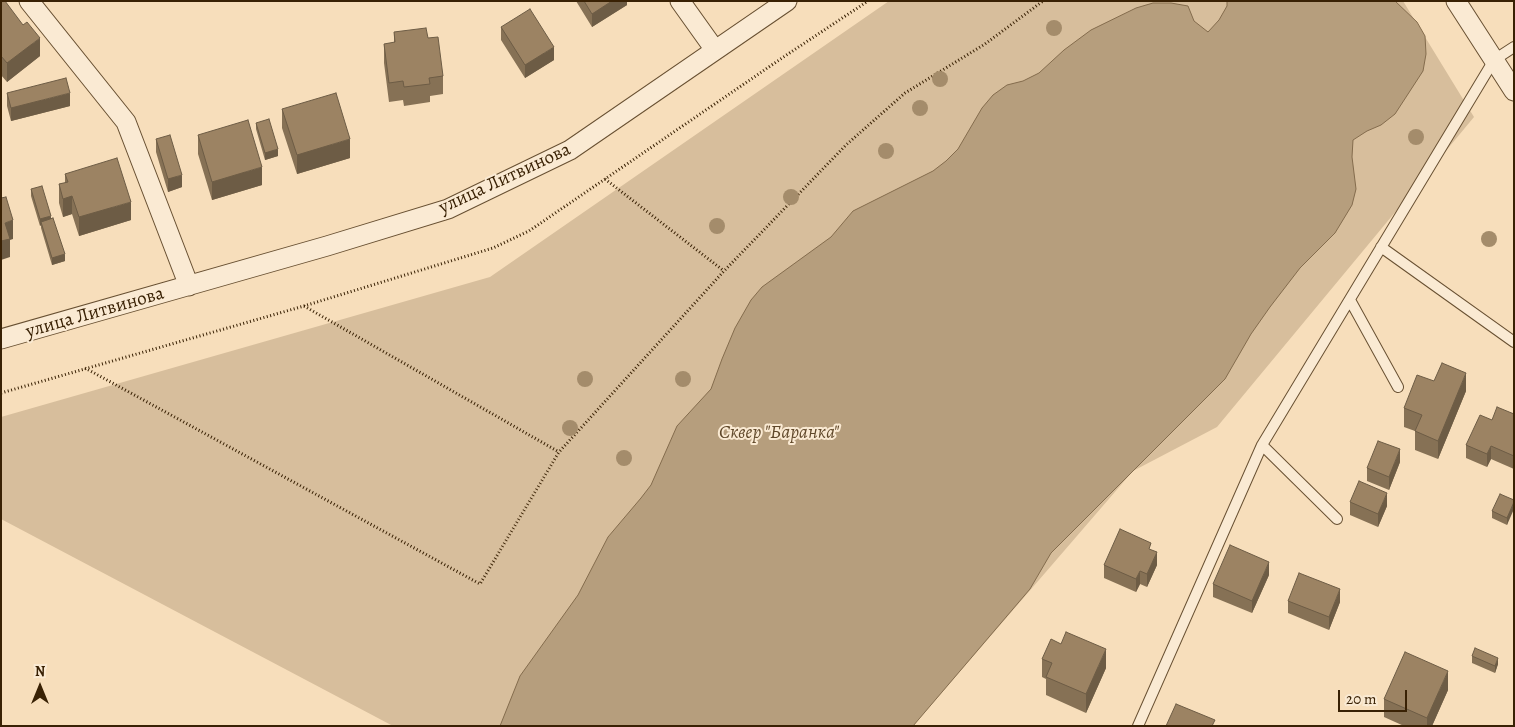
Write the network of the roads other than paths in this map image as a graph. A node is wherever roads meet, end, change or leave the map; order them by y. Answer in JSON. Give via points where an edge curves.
{"nodes":[{"id":1,"x":29,"y":1,"type":"edge"},
{"id":2,"x":680,"y":1,"type":"edge"},
{"id":3,"x":787,"y":1,"type":"edge"},
{"id":4,"x":1456,"y":1,"type":"edge"},
{"id":5,"x":1514,"y":47,"type":"edge"},
{"id":6,"x":715,"y":50,"type":"junction"},
{"id":7,"x":1494,"y":60,"type":"junction"},
{"id":8,"x":1514,"y":91,"type":"edge"},
{"id":9,"x":1381,"y":247,"type":"junction"},
{"id":10,"x":189,"y":286,"type":"junction"},
{"id":11,"x":1350,"y":300,"type":"junction"},
{"id":12,"x":1,"y":339,"type":"edge"},
{"id":13,"x":1514,"y":342,"type":"edge"},
{"id":14,"x":1398,"y":387,"type":"dead end"},
{"id":15,"x":1262,"y":445,"type":"junction"},
{"id":16,"x":1337,"y":519,"type":"dead end"},
{"id":17,"x":1138,"y":726,"type":"edge"}],
"edges":[{"from":1,"to":10,"type":"street","name":"улица Литвинова","via":[[126,122]]},
{"from":2,"to":6,"type":"street"},
{"from":3,"to":6,"type":"street","name":"улица Литвинова"},
{"from":4,"to":7,"type":"street"},
{"from":5,"to":7,"type":"lane"},
{"from":6,"to":10,"type":"street","name":"улица Литвинова","via":[[570,150],[448,209]]},
{"from":7,"to":8,"type":"street"},
{"from":7,"to":9,"type":"lane"},
{"from":9,"to":11,"type":"lane"},
{"from":9,"to":13,"type":"lane"},
{"from":10,"to":12,"type":"street","name":"улица Литвинова"},
{"from":11,"to":14,"type":"lane"},
{"from":11,"to":15,"type":"lane"},
{"from":15,"to":16,"type":"lane"},
{"from":15,"to":17,"type":"lane"}]}
